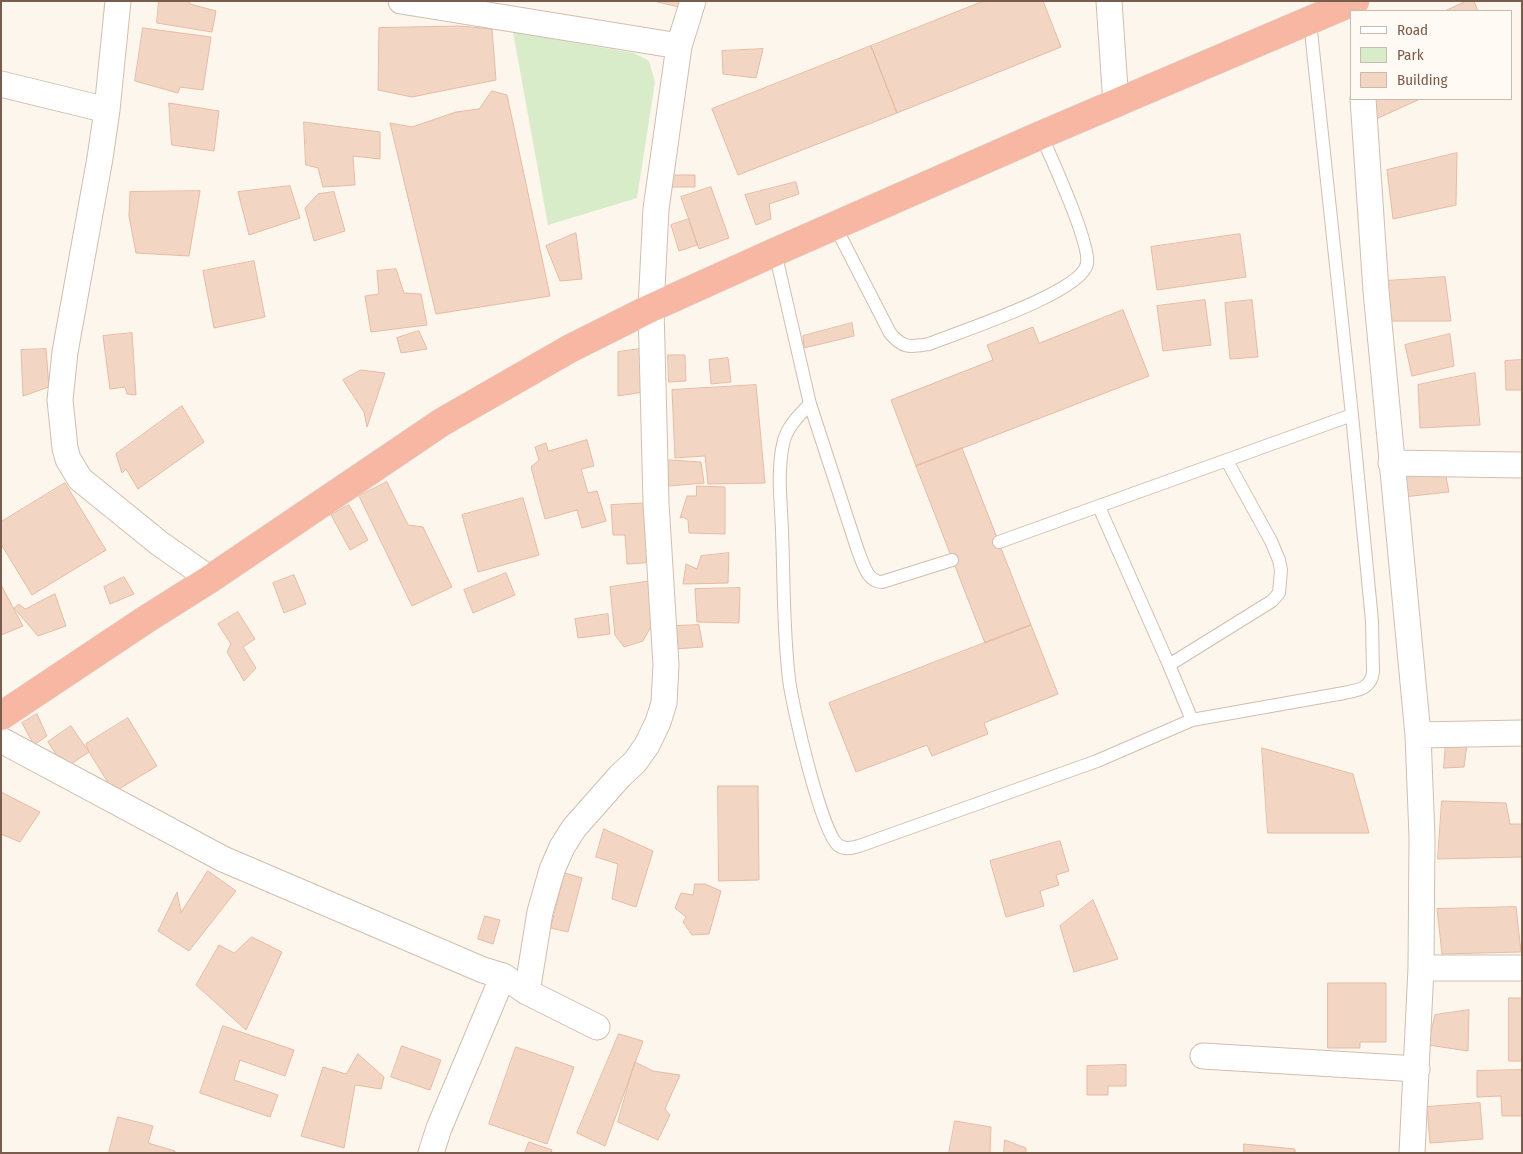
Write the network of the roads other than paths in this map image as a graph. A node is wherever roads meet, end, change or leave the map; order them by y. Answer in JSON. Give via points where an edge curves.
{"nodes":[{"id":1,"x":118,"y":1,"type":"edge"},
{"id":2,"x":401,"y":1,"type":"edge"},
{"id":3,"x":693,"y":1,"type":"edge"},
{"id":4,"x":1109,"y":1,"type":"edge"},
{"id":5,"x":1356,"y":1,"type":"edge"},
{"id":6,"x":1310,"y":22,"type":"junction"},
{"id":7,"x":679,"y":46,"type":"junction"},
{"id":8,"x":1,"y":84,"type":"edge"},
{"id":9,"x":1363,"y":100,"type":"edge"},
{"id":10,"x":1116,"y":104,"type":"junction"},
{"id":11,"x":107,"y":110,"type":"junction"},
{"id":12,"x":1041,"y":135,"type":"junction"},
{"id":13,"x":834,"y":226,"type":"junction"},
{"id":14,"x":775,"y":252,"type":"junction"},
{"id":15,"x":651,"y":308,"type":"junction"},
{"id":16,"x":810,"y":404,"type":"junction"},
{"id":17,"x":1352,"y":414,"type":"junction"},
{"id":18,"x":1227,"y":461,"type":"junction"},
{"id":19,"x":1391,"y":463,"type":"junction"},
{"id":20,"x":1522,"y":465,"type":"edge"},
{"id":21,"x":1099,"y":507,"type":"junction"},
{"id":22,"x":999,"y":542,"type":"dead end"},
{"id":23,"x":952,"y":560,"type":"dead end"},
{"id":24,"x":210,"y":580,"type":"junction"},
{"id":25,"x":1169,"y":666,"type":"junction"},
{"id":26,"x":1,"y":716,"type":"edge"},
{"id":27,"x":1192,"y":720,"type":"junction"},
{"id":28,"x":1522,"y":733,"type":"edge"},
{"id":29,"x":1418,"y":735,"type":"junction"},
{"id":30,"x":1,"y":740,"type":"edge"},
{"id":31,"x":1421,"y":968,"type":"junction"},
{"id":32,"x":1522,"y":968,"type":"edge"},
{"id":33,"x":502,"y":976,"type":"junction"},
{"id":34,"x":526,"y":992,"type":"junction"},
{"id":35,"x":597,"y":1027,"type":"dead end"},
{"id":36,"x":1203,"y":1056,"type":"dead end"},
{"id":37,"x":1416,"y":1069,"type":"junction"},
{"id":38,"x":431,"y":1153,"type":"edge"},
{"id":39,"x":1412,"y":1153,"type":"edge"}],
"edges":[{"from":1,"to":11,"type":"street"},
{"from":2,"to":7,"type":"street"},
{"from":3,"to":7,"type":"street"},
{"from":4,"to":10,"type":"street"},
{"from":5,"to":6,"type":"highway"},
{"from":6,"to":10,"type":"highway"},
{"from":6,"to":17,"type":"lane"},
{"from":7,"to":15,"type":"street","via":[[656,209]]},
{"from":8,"to":11,"type":"street"},
{"from":9,"to":19,"type":"street"},
{"from":10,"to":12,"type":"highway"},
{"from":11,"to":24,"type":"street","via":[[65,352],[60,400],[65,448],[80,479]]},
{"from":12,"to":13,"type":"highway"},
{"from":12,"to":13,"type":"lane","via":[[1066,194],[1088,261],[1078,279],[1058,293],[929,344],[906,346],[890,333]]},
{"from":13,"to":14,"type":"highway"},
{"from":14,"to":15,"type":"highway"},
{"from":14,"to":16,"type":"lane"},
{"from":15,"to":24,"type":"highway","via":[[571,348],[442,422]]},
{"from":15,"to":34,"type":"street","via":[[656,503],[666,666],[664,703],[647,745],[574,828],[562,847],[540,912]]},
{"from":16,"to":23,"type":"lane","via":[[858,551],[870,577],[882,582]]},
{"from":16,"to":27,"type":"lane","via":[[790,426],[783,442],[780,468],[784,606],[789,679],[802,740],[816,794],[836,844],[848,848],[859,846],[1097,761]]},
{"from":17,"to":18,"type":"lane"},
{"from":17,"to":27,"type":"lane","via":[[1372,621],[1371,680],[1364,688],[1344,693]]},
{"from":18,"to":21,"type":"lane"},
{"from":18,"to":25,"type":"lane","via":[[1279,560],[1279,593],[1272,601]]},
{"from":19,"to":20,"type":"street"},
{"from":19,"to":29,"type":"street"},
{"from":21,"to":22,"type":"lane"},
{"from":21,"to":25,"type":"lane"},
{"from":24,"to":26,"type":"highway"},
{"from":25,"to":27,"type":"lane"},
{"from":28,"to":29,"type":"street"},
{"from":29,"to":31,"type":"street","via":[[1422,837]]},
{"from":30,"to":33,"type":"street","via":[[223,859]]},
{"from":31,"to":32,"type":"street"},
{"from":31,"to":37,"type":"street"},
{"from":33,"to":34,"type":"street"},
{"from":33,"to":38,"type":"street"},
{"from":34,"to":35,"type":"street"},
{"from":36,"to":37,"type":"street"},
{"from":37,"to":39,"type":"street"}]}
